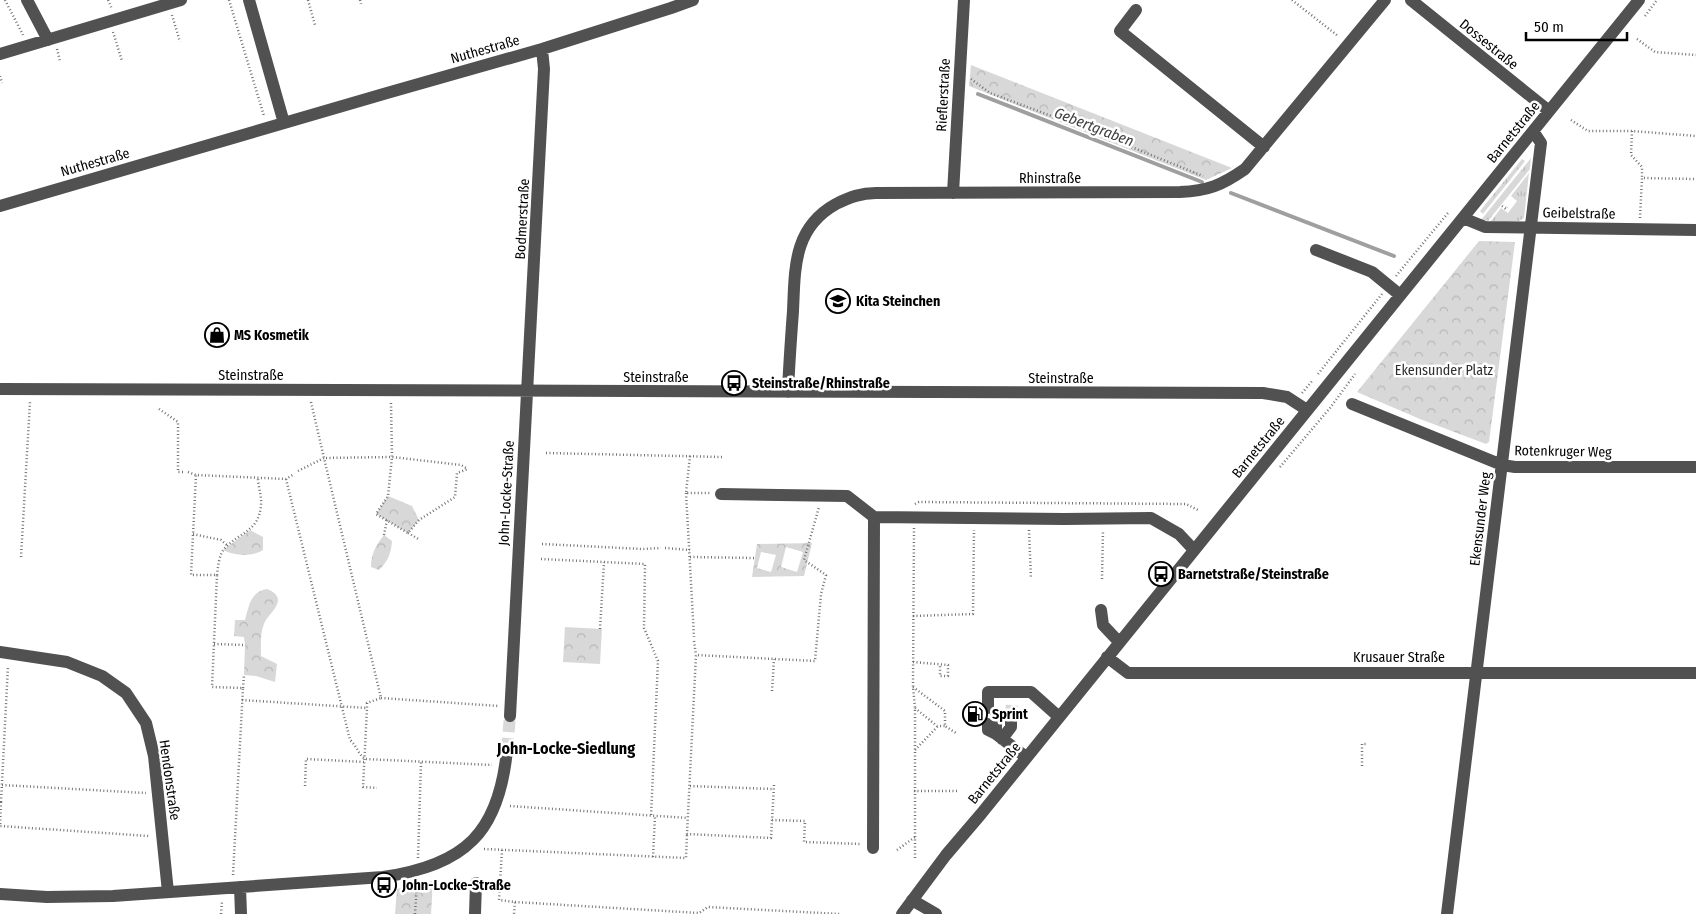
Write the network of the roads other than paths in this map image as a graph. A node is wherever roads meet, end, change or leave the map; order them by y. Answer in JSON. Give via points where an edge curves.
{"nodes":[{"id":1,"x":27,"y":0,"type":"edge"},
{"id":2,"x":249,"y":0,"type":"edge"},
{"id":3,"x":693,"y":0,"type":"edge"},
{"id":4,"x":964,"y":0,"type":"edge"},
{"id":5,"x":1385,"y":0,"type":"edge"},
{"id":6,"x":1411,"y":0,"type":"edge"},
{"id":7,"x":1639,"y":0,"type":"edge"},
{"id":8,"x":175,"y":2,"type":"edge"},
{"id":9,"x":1136,"y":10,"type":"dead end"},
{"id":10,"x":48,"y":40,"type":"junction"},
{"id":11,"x":542,"y":49,"type":"junction"},
{"id":12,"x":0,"y":54,"type":"edge"},
{"id":13,"x":1549,"y":111,"type":"junction"},
{"id":14,"x":284,"y":123,"type":"junction"},
{"id":15,"x":1533,"y":131,"type":"junction"},
{"id":16,"x":1264,"y":147,"type":"junction"},
{"id":17,"x":953,"y":193,"type":"junction"},
{"id":18,"x":0,"y":206,"type":"edge"},
{"id":19,"x":1462,"y":218,"type":"junction"},
{"id":20,"x":1531,"y":228,"type":"junction"},
{"id":21,"x":1696,"y":230,"type":"edge"},
{"id":22,"x":1316,"y":250,"type":"dead end"},
{"id":23,"x":1400,"y":295,"type":"junction"},
{"id":24,"x":0,"y":389,"type":"edge"},
{"id":25,"x":527,"y":392,"type":"junction"},
{"id":26,"x":788,"y":392,"type":"junction"},
{"id":27,"x":1352,"y":404,"type":"dead end"},
{"id":28,"x":1307,"y":410,"type":"junction"},
{"id":29,"x":1502,"y":465,"type":"junction"},
{"id":30,"x":1696,"y":467,"type":"edge"},
{"id":31,"x":721,"y":494,"type":"road end"},
{"id":32,"x":874,"y":517,"type":"junction"},
{"id":33,"x":1194,"y":550,"type":"junction"},
{"id":34,"x":1101,"y":610,"type":"dead end"},
{"id":35,"x":1119,"y":642,"type":"junction"},
{"id":36,"x":0,"y":652,"type":"edge"},
{"id":37,"x":1107,"y":657,"type":"junction"},
{"id":38,"x":1477,"y":672,"type":"junction"},
{"id":39,"x":1696,"y":672,"type":"edge"},
{"id":40,"x":992,"y":708,"type":"tunnel mouth"},
{"id":41,"x":510,"y":716,"type":"tunnel mouth"},
{"id":42,"x":1011,"y":717,"type":"dead end"},
{"id":43,"x":1058,"y":717,"type":"junction"},
{"id":44,"x":508,"y":750,"type":"tunnel mouth"},
{"id":45,"x":1026,"y":757,"type":"junction"},
{"id":46,"x":867,"y":846,"type":"road end"},
{"id":47,"x":476,"y":883,"type":"dead end"},
{"id":48,"x":240,"y":887,"type":"junction"},
{"id":49,"x":168,"y":892,"type":"junction"},
{"id":50,"x":0,"y":894,"type":"edge"},
{"id":51,"x":912,"y":900,"type":"junction"},
{"id":52,"x":241,"y":914,"type":"edge"},
{"id":53,"x":475,"y":914,"type":"edge"},
{"id":54,"x":902,"y":914,"type":"edge"},
{"id":55,"x":936,"y":914,"type":"edge"},
{"id":56,"x":1447,"y":914,"type":"edge"}],
"edges":[{"from":1,"to":10,"type":"street"},
{"from":2,"to":14,"type":"street"},
{"from":3,"to":11,"type":"street","name":"Nuthestraße"},
{"from":4,"to":17,"type":"street","name":"Rieflerstraße"},
{"from":5,"to":16,"type":"street","name":"Rhinstraße"},
{"from":6,"to":13,"type":"street","name":"Dossestraße"},
{"from":7,"to":13,"type":"street","name":"Barnetstraße"},
{"from":8,"to":10,"type":"street"},
{"from":9,"to":16,"type":"street","via":[[1120,31]]},
{"from":10,"to":12,"type":"street"},
{"from":11,"to":14,"type":"street","name":"Nuthestraße"},
{"from":11,"to":25,"type":"street","name":"Bodmerstraße"},
{"from":13,"to":15,"type":"street","name":"Barnetstraße"},
{"from":14,"to":18,"type":"street","name":"Nuthestraße"},
{"from":15,"to":19,"type":"street","name":"Barnetstraße"},
{"from":15,"to":20,"type":"street","name":"Ekensunder Weg","via":[[1541,143]]},
{"from":16,"to":17,"type":"street","name":"Rhinstraße","via":[[1245,169],[1230,180],[1197,191]]},
{"from":17,"to":26,"type":"street","name":"Rhinstraße","via":[[864,193],[851,196],[816,219],[805,233],[797,258]]},
{"from":19,"to":20,"type":"street","name":"Geibelstraße","via":[[1485,227]]},
{"from":19,"to":23,"type":"street","name":"Barnetstraße"},
{"from":20,"to":21,"type":"street","name":"Geibelstraße"},
{"from":20,"to":29,"type":"street","name":"Ekensunder Weg"},
{"from":22,"to":23,"type":"street","via":[[1372,272]]},
{"from":23,"to":28,"type":"street","name":"Barnetstraße"},
{"from":24,"to":25,"type":"street","name":"Steinstraße"},
{"from":25,"to":26,"type":"street","name":"Steinstraße"},
{"from":25,"to":41,"type":"street","name":"John-Locke-Straße"},
{"from":26,"to":28,"type":"street","name":"Steinstraße","via":[[1264,394],[1287,397]]},
{"from":27,"to":29,"type":"street","name":"Rotenkruger Weg"},
{"from":28,"to":33,"type":"street","name":"Barnetstraße"},
{"from":29,"to":30,"type":"street","name":"Rotenkruger Weg"},
{"from":29,"to":38,"type":"street","name":"Ekensunder Weg"},
{"from":31,"to":32,"type":"street","via":[[847,496]]},
{"from":32,"to":33,"type":"street","via":[[913,511],[974,518],[1151,518],[1179,534]]},
{"from":32,"to":46,"type":"street"},
{"from":33,"to":35,"type":"street","name":"Barnetstraße"},
{"from":34,"to":35,"type":"street","via":[[1103,625]]},
{"from":35,"to":37,"type":"street","name":"Barnetstraße"},
{"from":36,"to":49,"type":"street","name":"Hendonstraße","via":[[67,662],[102,676],[126,693],[146,723],[154,756]]},
{"from":37,"to":38,"type":"street","name":"Krusauer Straße","via":[[1128,672]]},
{"from":37,"to":43,"type":"street","name":"Barnetstraße"},
{"from":38,"to":39,"type":"street","name":"Krusauer Straße"},
{"from":38,"to":56,"type":"street","name":"Ekensunder Weg"},
{"from":40,"to":43,"type":"street","via":[[988,692],[1012,697],[1031,692]]},
{"from":42,"to":45,"type":"street","via":[[1010,727],[995,730]]},
{"from":43,"to":45,"type":"street","name":"Barnetstraße"},
{"from":44,"to":48,"type":"street","via":[[495,809],[475,838],[453,855],[428,867],[399,874]]},
{"from":45,"to":51,"type":"street","name":"Barnetstraße"},
{"from":47,"to":53,"type":"street"},
{"from":48,"to":49,"type":"street"},
{"from":48,"to":52,"type":"street"},
{"from":49,"to":50,"type":"street","via":[[47,897]]},
{"from":51,"to":54,"type":"street","name":"Barnetstraße"},
{"from":51,"to":55,"type":"street"}]}
